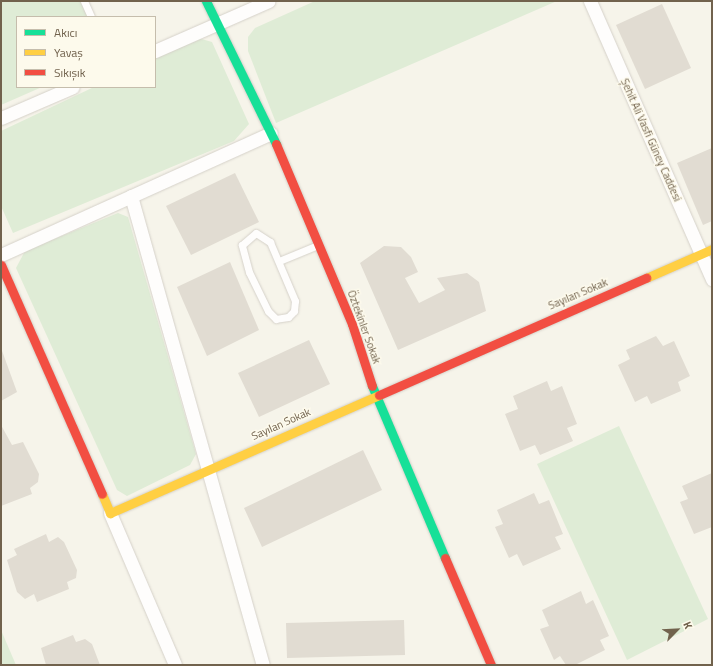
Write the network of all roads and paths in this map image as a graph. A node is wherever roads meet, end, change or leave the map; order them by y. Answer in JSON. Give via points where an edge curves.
{"nodes":[{"id":1,"x":84,"y":1,"type":"edge"},
{"id":2,"x":206,"y":1,"type":"edge"},
{"id":3,"x":269,"y":1,"type":"edge"},
{"id":4,"x":590,"y":1,"type":"edge"},
{"id":5,"x":91,"y":16,"type":"edge"},
{"id":6,"x":216,"y":24,"type":"junction"},
{"id":7,"x":156,"y":51,"type":"edge"},
{"id":8,"x":71,"y":88,"type":"edge"},
{"id":9,"x":1,"y":118,"type":"edge"},
{"id":10,"x":271,"y":133,"type":"junction"},
{"id":11,"x":131,"y":196,"type":"junction"},
{"id":12,"x":318,"y":244,"type":"junction"},
{"id":13,"x":707,"y":251,"type":"edge"},
{"id":14,"x":1,"y":255,"type":"edge"},
{"id":15,"x":279,"y":261,"type":"junction"},
{"id":16,"x":1,"y":265,"type":"edge"},
{"id":17,"x":712,"y":279,"type":"edge"},
{"id":18,"x":4,"y":280,"type":"edge"},
{"id":19,"x":375,"y":395,"type":"junction"},
{"id":20,"x":207,"y":470,"type":"junction"},
{"id":21,"x":110,"y":513,"type":"junction"},
{"id":22,"x":175,"y":665,"type":"edge"},
{"id":23,"x":263,"y":665,"type":"edge"},
{"id":24,"x":491,"y":665,"type":"edge"}],
"edges":[{"from":1,"to":5,"type":"lane"},
{"from":2,"to":6,"type":"street","name":"Öztekinler Sokak"},
{"from":3,"to":6,"type":"street"},
{"from":4,"to":13,"type":"street","name":"Şehit Ali Vasfi Güney Caddesi"},
{"from":6,"to":7,"type":"street"},
{"from":6,"to":10,"type":"street","name":"Öztekinler Sokak"},
{"from":8,"to":9,"type":"street"},
{"from":10,"to":11,"type":"street"},
{"from":10,"to":12,"type":"street","name":"Öztekinler Sokak"},
{"from":11,"to":14,"type":"street"},
{"from":11,"to":20,"type":"street"},
{"from":12,"to":15,"type":"lane"},
{"from":12,"to":19,"type":"street","name":"Öztekinler Sokak","via":[[352,324]]},
{"from":13,"to":17,"type":"street","name":"Şehit Ali Vasfi Güney Caddesi"},
{"from":13,"to":19,"type":"street","name":"Sayılan Sokak"},
{"from":15,"to":15,"type":"lane","via":[[296,302],[294,311],[288,317],[276,319],[268,311],[249,272],[242,254],[242,245],[256,233],[262,235],[270,242]]},
{"from":16,"to":18,"type":"street"},
{"from":18,"to":21,"type":"street"},
{"from":19,"to":20,"type":"street","name":"Sayılan Sokak"},
{"from":19,"to":24,"type":"street","name":"Öztekinler Sokak"},
{"from":20,"to":21,"type":"street","name":"Sayılan Sokak"},
{"from":20,"to":23,"type":"street"},
{"from":21,"to":22,"type":"street"}]}
